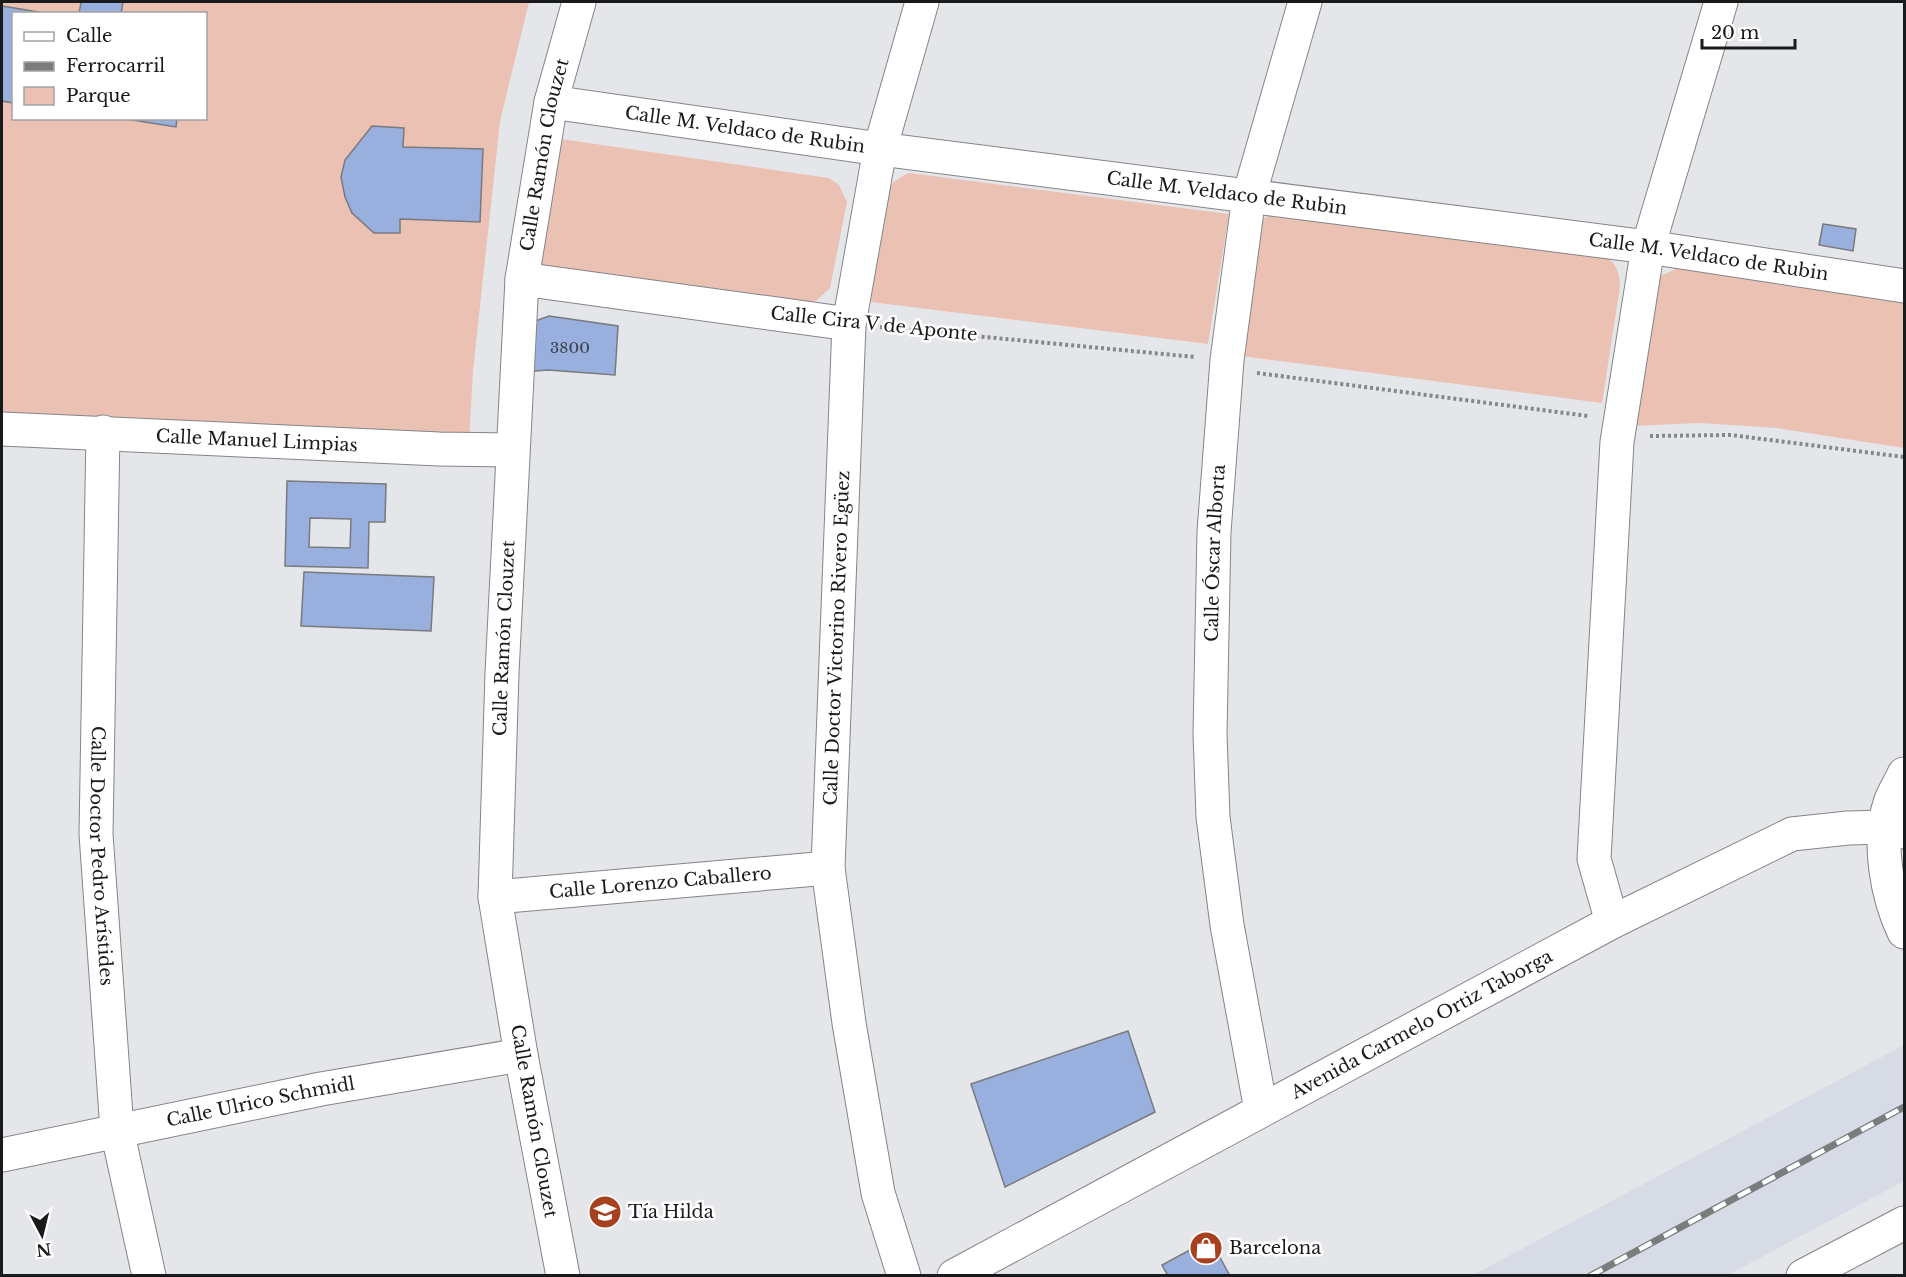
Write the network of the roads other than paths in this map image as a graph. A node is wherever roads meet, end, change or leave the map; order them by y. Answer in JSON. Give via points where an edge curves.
{"nodes":[{"id":1,"x":579,"y":2,"type":"edge"},
{"id":2,"x":922,"y":2,"type":"edge"},
{"id":3,"x":1305,"y":2,"type":"edge"},
{"id":4,"x":1721,"y":2,"type":"edge"},
{"id":5,"x":551,"y":102,"type":"junction"},
{"id":6,"x":880,"y":149,"type":"junction"},
{"id":7,"x":1249,"y":196,"type":"junction"},
{"id":8,"x":1648,"y":247,"type":"junction"},
{"id":9,"x":522,"y":279,"type":"junction"},
{"id":10,"x":1905,"y":286,"type":"edge"},
{"id":11,"x":849,"y":324,"type":"junction"},
{"id":12,"x":2,"y":429,"type":"edge"},
{"id":13,"x":103,"y":432,"type":"junction"},
{"id":14,"x":512,"y":450,"type":"junction"},
{"id":15,"x":1905,"y":774,"type":"edge"},
{"id":16,"x":1894,"y":830,"type":"edge"},
{"id":17,"x":828,"y":868,"type":"junction"},
{"id":18,"x":1895,"y":878,"type":"edge"},
{"id":19,"x":495,"y":897,"type":"junction"},
{"id":20,"x":1612,"y":922,"type":"junction"},
{"id":21,"x":1905,"y":932,"type":"edge"},
{"id":22,"x":521,"y":1055,"type":"junction"},
{"id":23,"x":1261,"y":1110,"type":"junction"},
{"id":24,"x":117,"y":1131,"type":"junction"},
{"id":25,"x":2,"y":1155,"type":"edge"},
{"id":26,"x":1905,"y":1223,"type":"edge"},
{"id":27,"x":149,"y":1275,"type":"edge"},
{"id":28,"x":563,"y":1275,"type":"edge"},
{"id":29,"x":904,"y":1275,"type":"edge"},
{"id":30,"x":954,"y":1275,"type":"edge"},
{"id":31,"x":1803,"y":1275,"type":"edge"}],
"edges":[{"from":1,"to":5,"type":"street","name":"Calle Ramón Clouzet"},
{"from":2,"to":6,"type":"street","name":"Calle Doctor Victorino Rivero Egüez"},
{"from":3,"to":7,"type":"street","name":"Calle Óscar Alborta"},
{"from":4,"to":8,"type":"street"},
{"from":5,"to":6,"type":"street","name":"Calle M. Veldaco de Rubin"},
{"from":5,"to":9,"type":"street","name":"Calle Ramón Clouzet"},
{"from":6,"to":7,"type":"street","name":"Calle M. Veldaco de Rubin"},
{"from":6,"to":11,"type":"street","name":"Calle Doctor Victorino Rivero Egüez"},
{"from":7,"to":8,"type":"street","name":"Calle M. Veldaco de Rubin"},
{"from":7,"to":23,"type":"street","name":"Calle Óscar Alborta","via":[[1226,365],[1214,532],[1210,734],[1213,817],[1227,925]]},
{"from":8,"to":10,"type":"street","name":"Calle M. Veldaco de Rubin"},
{"from":8,"to":20,"type":"street","via":[[1618,431],[1594,859]]},
{"from":9,"to":11,"type":"street","name":"Calle Cira V de Aponte"},
{"from":9,"to":14,"type":"street","name":"Calle Ramón Clouzet"},
{"from":11,"to":17,"type":"street","name":"Calle Doctor Victorino Rivero Egüez"},
{"from":12,"to":13,"type":"street","name":"Calle Manuel Limpias"},
{"from":13,"to":14,"type":"street","name":"Calle Manuel Limpias"},
{"from":13,"to":24,"type":"street","name":"Calle Doctor Pedro Arístides","via":[[96,834]]},
{"from":14,"to":19,"type":"street","name":"Calle Ramón Clouzet"},
{"from":15,"to":16,"type":"street","via":[[1890,803]]},
{"from":16,"to":18,"type":"street"},
{"from":16,"to":20,"type":"street","name":"Avenida Carmelo Ortiz Taborga","via":[[1848,828],[1792,834]]},
{"from":17,"to":19,"type":"street","name":"Calle Lorenzo Caballero"},
{"from":17,"to":29,"type":"street","name":"Calle Doctor Victorino Rivero Egüez","via":[[878,1193]]},
{"from":18,"to":21,"type":"street","via":[[1895,913]]},
{"from":19,"to":22,"type":"street","name":"Calle Ramón Clouzet"},
{"from":20,"to":23,"type":"street","name":"Avenida Carmelo Ortiz Taborga"},
{"from":22,"to":24,"type":"street","name":"Calle Ulrico Schmidl","via":[[321,1089]]},
{"from":22,"to":28,"type":"street","name":"Calle Ramón Clouzet"},
{"from":23,"to":30,"type":"street","name":"Avenida Carmelo Ortiz Taborga"},
{"from":24,"to":25,"type":"street","name":"Calle Ulrico Schmidl"},
{"from":24,"to":27,"type":"street","name":"Calle Doctor Pedro Arístides"},
{"from":26,"to":31,"type":"street"}]}
